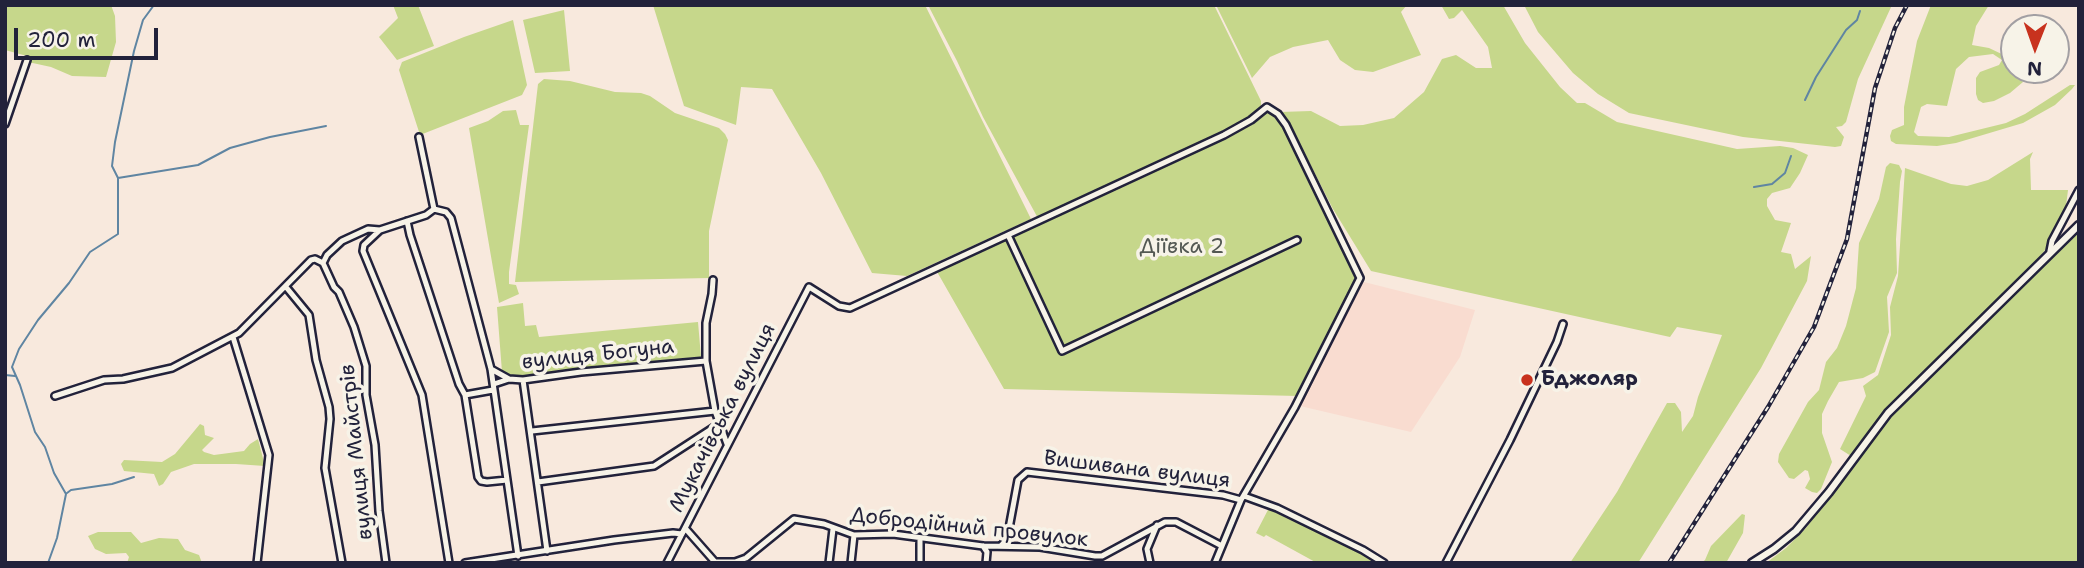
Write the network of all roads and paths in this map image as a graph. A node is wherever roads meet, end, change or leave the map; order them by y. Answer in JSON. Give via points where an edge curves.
{"nodes":[{"id":1,"x":27,"y":60,"type":"dead end"},
{"id":2,"x":5,"y":124,"type":"edge"},
{"id":3,"x":419,"y":137,"type":"dead end"},
{"id":4,"x":2079,"y":190,"type":"edge"},
{"id":5,"x":434,"y":209,"type":"junction"},
{"id":6,"x":407,"y":221,"type":"junction"},
{"id":7,"x":2079,"y":225,"type":"edge"},
{"id":8,"x":380,"y":230,"type":"junction"},
{"id":9,"x":1008,"y":235,"type":"junction"},
{"id":10,"x":1297,"y":240,"type":"dead end"},
{"id":11,"x":2050,"y":251,"type":"junction"},
{"id":12,"x":323,"y":263,"type":"junction"},
{"id":13,"x":713,"y":280,"type":"dead end"},
{"id":14,"x":286,"y":287,"type":"junction"},
{"id":15,"x":1563,"y":324,"type":"dead end"},
{"id":16,"x":233,"y":337,"type":"junction"},
{"id":17,"x":706,"y":360,"type":"junction"},
{"id":18,"x":491,"y":369,"type":"junction"},
{"id":19,"x":509,"y":379,"type":"junction"},
{"id":20,"x":523,"y":380,"type":"junction"},
{"id":21,"x":494,"y":387,"type":"junction"},
{"id":22,"x":465,"y":395,"type":"junction"},
{"id":23,"x":55,"y":396,"type":"dead end"},
{"id":24,"x":715,"y":411,"type":"junction"},
{"id":25,"x":719,"y":424,"type":"junction"},
{"id":26,"x":532,"y":431,"type":"junction"},
{"id":27,"x":727,"y":444,"type":"junction"},
{"id":28,"x":507,"y":480,"type":"junction"},
{"id":29,"x":538,"y":482,"type":"junction"},
{"id":30,"x":1242,"y":498,"type":"junction"},
{"id":31,"x":1157,"y":525,"type":"junction"},
{"id":32,"x":833,"y":529,"type":"junction"},
{"id":33,"x":683,"y":531,"type":"junction"},
{"id":34,"x":854,"y":535,"type":"junction"},
{"id":35,"x":920,"y":538,"type":"junction"},
{"id":36,"x":984,"y":546,"type":"junction"},
{"id":37,"x":1001,"y":546,"type":"junction"},
{"id":38,"x":1222,"y":546,"type":"junction"},
{"id":39,"x":547,"y":551,"type":"junction"},
{"id":40,"x":519,"y":556,"type":"junction"},
{"id":41,"x":715,"y":562,"type":"edge"},
{"id":42,"x":257,"y":563,"type":"edge"},
{"id":43,"x":342,"y":563,"type":"edge"},
{"id":44,"x":386,"y":563,"type":"edge"},
{"id":45,"x":449,"y":563,"type":"edge"},
{"id":46,"x":465,"y":563,"type":"edge"},
{"id":47,"x":667,"y":563,"type":"edge"},
{"id":48,"x":829,"y":563,"type":"edge"},
{"id":49,"x":851,"y":563,"type":"edge"},
{"id":50,"x":919,"y":563,"type":"edge"},
{"id":51,"x":986,"y":563,"type":"edge"},
{"id":52,"x":1150,"y":563,"type":"edge"},
{"id":53,"x":1216,"y":563,"type":"edge"},
{"id":54,"x":1384,"y":563,"type":"edge"},
{"id":55,"x":1446,"y":563,"type":"edge"},
{"id":56,"x":1752,"y":563,"type":"edge"}],
"edges":[{"from":1,"to":2,"type":"street"},
{"from":3,"to":5,"type":"street"},
{"from":4,"to":11,"type":"street"},
{"from":5,"to":6,"type":"street"},
{"from":5,"to":18,"type":"street","via":[[451,218]]},
{"from":6,"to":8,"type":"street"},
{"from":6,"to":22,"type":"street"},
{"from":7,"to":11,"type":"street"},
{"from":8,"to":12,"type":"street","via":[[368,229],[341,241]]},
{"from":8,"to":45,"type":"street","via":[[363,251],[422,395]]},
{"from":9,"to":10,"type":"street","via":[[1062,351]]},
{"from":9,"to":27,"type":"street","name":"Мукачівська вулиця","via":[[850,308],[809,288]]},
{"from":9,"to":30,"type":"street","via":[[1224,135],[1267,107],[1278,114],[1360,278],[1295,407]]},
{"from":11,"to":56,"type":"street","via":[[1888,413],[1796,531]]},
{"from":12,"to":14,"type":"street","via":[[311,260]]},
{"from":12,"to":44,"type":"street","name":"вулиця Майстрів","via":[[354,327],[366,366]]},
{"from":13,"to":17,"type":"street"},
{"from":14,"to":16,"type":"street"},
{"from":14,"to":43,"type":"street","via":[[309,315],[328,407],[325,468]]},
{"from":15,"to":55,"type":"street"},
{"from":16,"to":23,"type":"street","via":[[172,368],[104,380]]},
{"from":16,"to":42,"type":"street","via":[[269,455]]},
{"from":17,"to":20,"type":"street","name":"вулиця Богуна"},
{"from":17,"to":24,"type":"street"},
{"from":18,"to":19,"type":"street"},
{"from":18,"to":21,"type":"street"},
{"from":19,"to":20,"type":"street","name":"вулиця Богуна"},
{"from":19,"to":21,"type":"street","name":"вулиця Богуна"},
{"from":20,"to":26,"type":"street"},
{"from":21,"to":22,"type":"street","name":"вулиця Богуна"},
{"from":21,"to":28,"type":"street"},
{"from":22,"to":28,"type":"street","via":[[478,477],[487,482]]},
{"from":24,"to":25,"type":"street"},
{"from":24,"to":26,"type":"street"},
{"from":25,"to":27,"type":"street"},
{"from":25,"to":29,"type":"street","via":[[654,466]]},
{"from":26,"to":29,"type":"street"},
{"from":27,"to":33,"type":"street","name":"Мукачівська вулиця"},
{"from":28,"to":40,"type":"street"},
{"from":29,"to":39,"type":"street"},
{"from":30,"to":37,"type":"street","name":"Вишивана вулиця","via":[[1027,472],[1018,480],[1007,539]]},
{"from":30,"to":38,"type":"street"},
{"from":30,"to":54,"type":"street","name":"Вишивана вулиця","via":[[1277,508]]},
{"from":31,"to":37,"type":"street","name":"Добродійний провулок","via":[[1102,556]]},
{"from":31,"to":38,"type":"street","via":[[1176,522]]},
{"from":31,"to":52,"type":"street","via":[[1147,549]]},
{"from":32,"to":34,"type":"street","name":"Добродійний провулок"},
{"from":32,"to":41,"type":"street","name":"Добродійний провулок","via":[[794,519],[746,558]]},
{"from":32,"to":48,"type":"street"},
{"from":33,"to":39,"type":"street"},
{"from":33,"to":41,"type":"street"},
{"from":33,"to":47,"type":"street","name":"Мукачівська вулиця"},
{"from":34,"to":35,"type":"street","name":"Добродійний провулок"},
{"from":34,"to":49,"type":"street"},
{"from":35,"to":36,"type":"street","name":"Добродійний провулок"},
{"from":35,"to":50,"type":"street"},
{"from":36,"to":37,"type":"street","name":"Добродійний провулок"},
{"from":36,"to":51,"type":"street"},
{"from":38,"to":53,"type":"street"},
{"from":39,"to":40,"type":"street"},
{"from":40,"to":46,"type":"street"}]}
